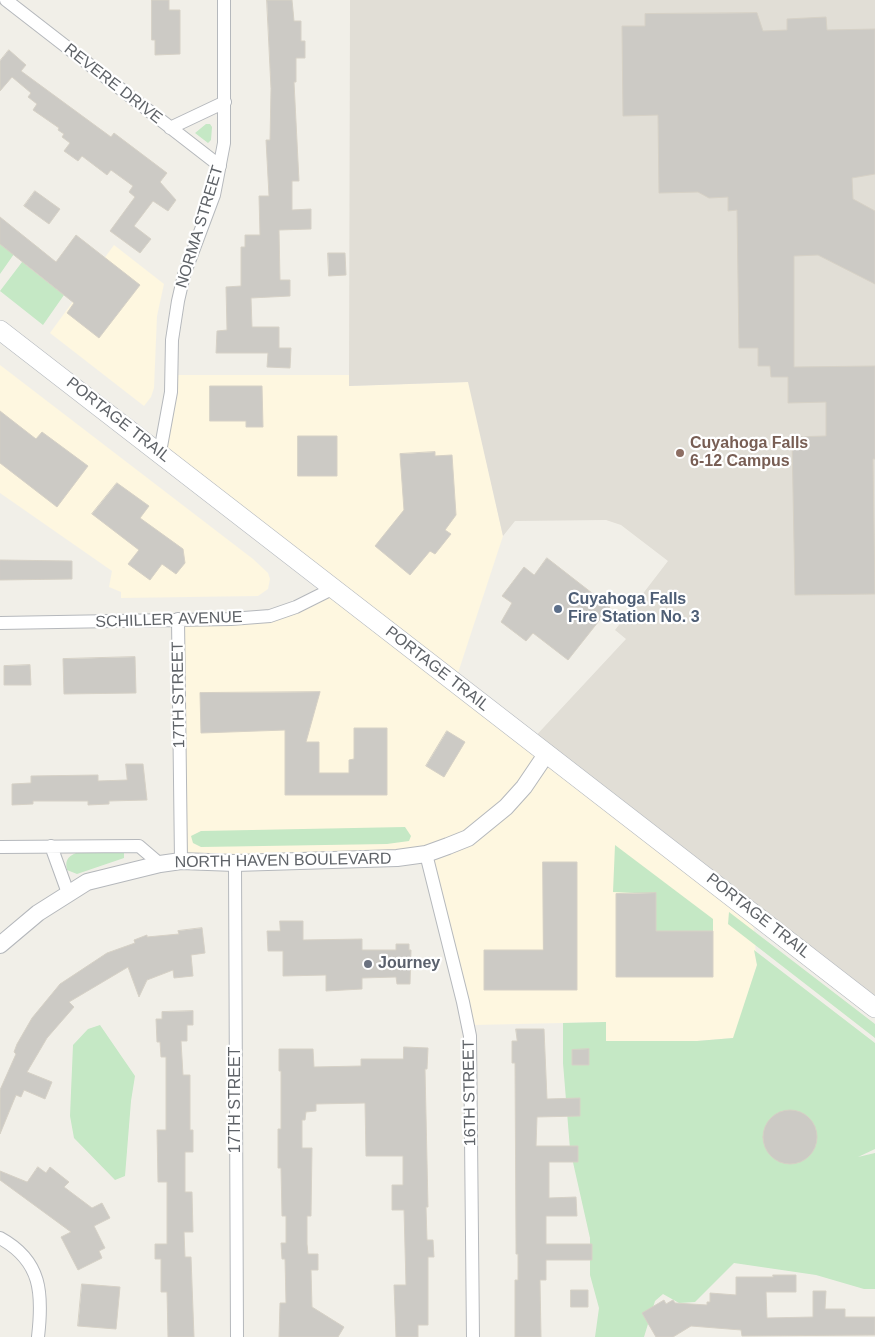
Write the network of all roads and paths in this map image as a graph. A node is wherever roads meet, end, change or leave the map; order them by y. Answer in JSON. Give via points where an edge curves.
{"nodes":[{"id":1,"x":6,"y":0,"type":"edge"},
{"id":2,"x":224,"y":0,"type":"edge"},
{"id":3,"x":225,"y":102,"type":"junction"},
{"id":4,"x":170,"y":128,"type":"junction"},
{"id":5,"x":220,"y":166,"type":"junction"},
{"id":6,"x":0,"y":330,"type":"edge"},
{"id":7,"x":160,"y":452,"type":"junction"},
{"id":8,"x":332,"y":589,"type":"junction"},
{"id":9,"x":178,"y":619,"type":"junction"},
{"id":10,"x":0,"y":623,"type":"edge"},
{"id":11,"x":547,"y":753,"type":"junction"},
{"id":12,"x":52,"y":846,"type":"junction"},
{"id":13,"x":0,"y":847,"type":"edge"},
{"id":14,"x":426,"y":854,"type":"junction"},
{"id":15,"x":181,"y":861,"type":"junction"},
{"id":16,"x":235,"y":863,"type":"junction"},
{"id":17,"x":160,"y":864,"type":"junction"},
{"id":18,"x":68,"y":892,"type":"junction"},
{"id":19,"x":0,"y":945,"type":"edge"},
{"id":20,"x":875,"y":1008,"type":"edge"},
{"id":21,"x":0,"y":1238,"type":"edge"},
{"id":22,"x":38,"y":1337,"type":"edge"},
{"id":23,"x":237,"y":1337,"type":"edge"},
{"id":24,"x":473,"y":1337,"type":"edge"}],
"edges":[{"from":1,"to":4,"type":"street","name":"REVERE DRIVE"},
{"from":2,"to":3,"type":"street","name":"NORMA STREET"},
{"from":3,"to":4,"type":"street"},
{"from":3,"to":5,"type":"street","name":"NORMA STREET"},
{"from":4,"to":5,"type":"street","name":"REVERE DRIVE"},
{"from":5,"to":7,"type":"street","name":"NORMA STREET","via":[[214,195],[184,275],[178,301],[172,340],[171,392]]},
{"from":6,"to":7,"type":"main road","name":"PORTAGE TRAIL"},
{"from":7,"to":8,"type":"main road","name":"PORTAGE TRAIL"},
{"from":8,"to":9,"type":"street","name":"SCHILLER AVENUE","via":[[270,616]]},
{"from":8,"to":11,"type":"main road","name":"PORTAGE TRAIL"},
{"from":9,"to":10,"type":"street","name":"SCHILLER AVENUE"},
{"from":9,"to":15,"type":"street","name":"17TH STREET"},
{"from":11,"to":14,"type":"street","name":"NORTH HAVEN BOULEVARD","via":[[506,808],[480,830]]},
{"from":11,"to":20,"type":"main road","name":"PORTAGE TRAIL"},
{"from":12,"to":13,"type":"street"},
{"from":12,"to":17,"type":"street","via":[[139,846]]},
{"from":12,"to":18,"type":"street"},
{"from":14,"to":16,"type":"street","name":"NORTH HAVEN BOULEVARD","via":[[363,860]]},
{"from":14,"to":24,"type":"street","name":"16TH STREET","via":[[470,1036]]},
{"from":15,"to":16,"type":"street","name":"NORTH HAVEN BOULEVARD"},
{"from":15,"to":17,"type":"street","name":"NORTH HAVEN BOULEVARD"},
{"from":16,"to":23,"type":"street","name":"17TH STREET"},
{"from":17,"to":18,"type":"street","name":"NORTH HAVEN BOULEVARD","via":[[87,882]]},
{"from":18,"to":19,"type":"street","name":"NORTH HAVEN BOULEVARD"},
{"from":21,"to":22,"type":"street","via":[[14,1246],[35,1273],[41,1299]]}]}
